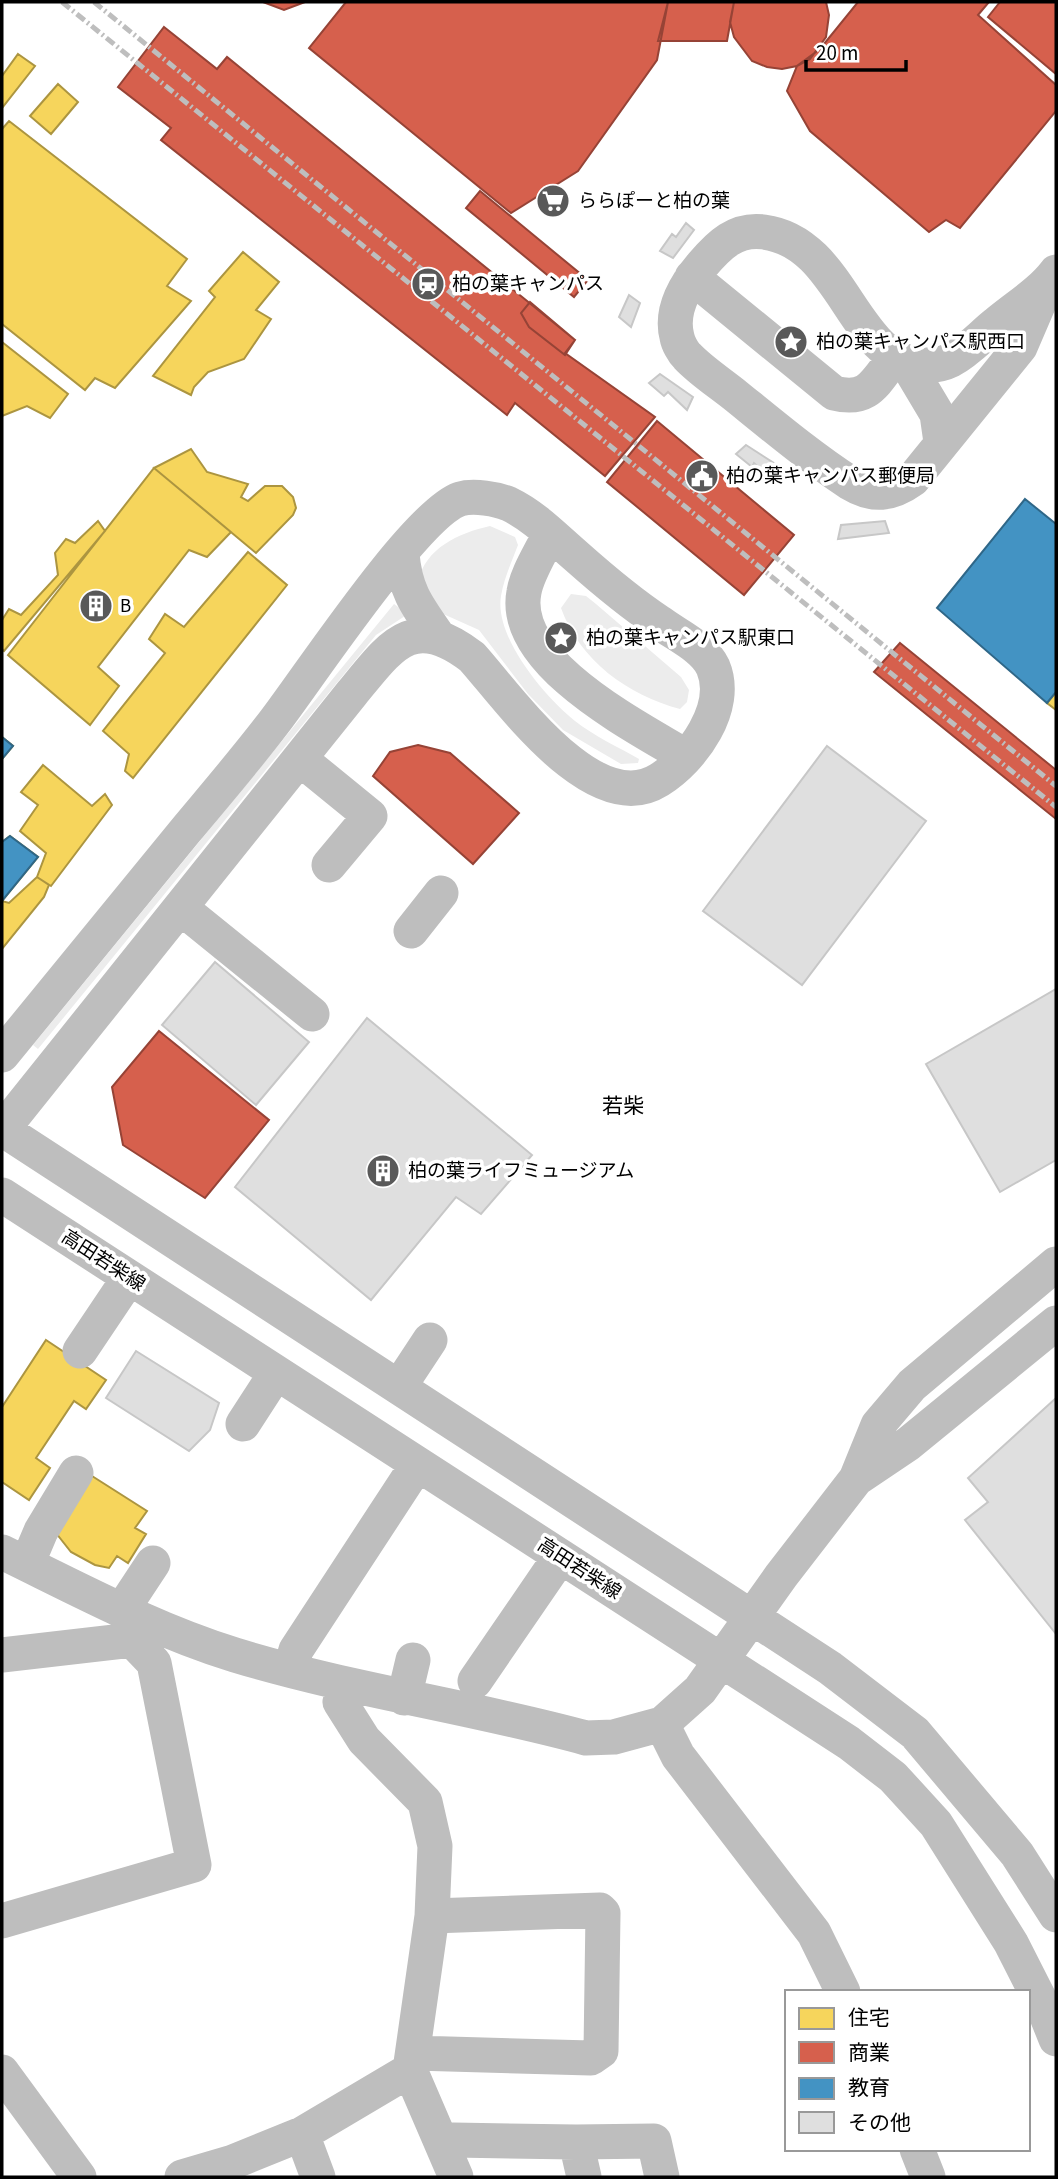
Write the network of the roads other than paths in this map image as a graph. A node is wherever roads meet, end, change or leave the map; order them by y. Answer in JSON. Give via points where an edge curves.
{"nodes":[{"id":1,"x":692,"y":277,"type":"junction"},
{"id":2,"x":1052,"y":277,"type":"edge"},
{"id":3,"x":901,"y":360,"type":"junction"},
{"id":4,"x":941,"y":442,"type":"junction"},
{"id":5,"x":550,"y":533,"type":"junction"},
{"id":6,"x":402,"y":554,"type":"junction"},
{"id":7,"x":438,"y":636,"type":"junction"},
{"id":8,"x":685,"y":756,"type":"junction"},
{"id":9,"x":300,"y":759,"type":"junction"},
{"id":10,"x":329,"y":865,"type":"dead end"},
{"id":11,"x":441,"y":893,"type":"dead end"},
{"id":12,"x":181,"y":908,"type":"junction"},
{"id":13,"x":411,"y":931,"type":"dead end"},
{"id":14,"x":313,"y":1014,"type":"dead end"},
{"id":15,"x":2,"y":1055,"type":"edge"},
{"id":16,"x":2,"y":1130,"type":"edge"},
{"id":17,"x":2,"y":1195,"type":"edge"},
{"id":18,"x":1056,"y":1264,"type":"edge"},
{"id":19,"x":130,"y":1278,"type":"junction"},
{"id":20,"x":1056,"y":1323,"type":"edge"},
{"id":21,"x":430,"y":1340,"type":"dead end"},
{"id":22,"x":80,"y":1351,"type":"dead end"},
{"id":23,"x":276,"y":1373,"type":"junction"},
{"id":24,"x":399,"y":1387,"type":"junction"},
{"id":25,"x":243,"y":1424,"type":"dead end"},
{"id":26,"x":417,"y":1465,"type":"junction"},
{"id":27,"x":76,"y":1473,"type":"dead end"},
{"id":28,"x":856,"y":1479,"type":"junction"},
{"id":29,"x":560,"y":1557,"type":"junction"},
{"id":30,"x":14,"y":1558,"type":"edge"},
{"id":31,"x":153,"y":1563,"type":"dead end"},
{"id":32,"x":753,"y":1618,"type":"junction"},
{"id":33,"x":132,"y":1623,"type":"junction"},
{"id":34,"x":2,"y":1655,"type":"edge"},
{"id":35,"x":413,"y":1660,"type":"dead end"},
{"id":36,"x":723,"y":1661,"type":"junction"},
{"id":37,"x":290,"y":1670,"type":"junction"},
{"id":38,"x":475,"y":1681,"type":"dead end"},
{"id":39,"x":345,"y":1685,"type":"junction"},
{"id":40,"x":404,"y":1698,"type":"junction"},
{"id":41,"x":662,"y":1724,"type":"junction"},
{"id":42,"x":1056,"y":1915,"type":"edge"},
{"id":43,"x":432,"y":1916,"type":"junction"},
{"id":44,"x":2,"y":1921,"type":"edge"},
{"id":45,"x":842,"y":1990,"type":"edge"},
{"id":46,"x":1056,"y":2039,"type":"edge"},
{"id":47,"x":412,"y":2062,"type":"junction"},
{"id":48,"x":2,"y":2072,"type":"edge"},
{"id":49,"x":302,"y":2134,"type":"junction"},
{"id":50,"x":576,"y":2142,"type":"junction"},
{"id":51,"x":442,"y":2144,"type":"junction"},
{"id":52,"x":918,"y":2151,"type":"edge"},
{"id":53,"x":79,"y":2177,"type":"edge"},
{"id":54,"x":182,"y":2177,"type":"edge"},
{"id":55,"x":318,"y":2177,"type":"edge"},
{"id":56,"x":456,"y":2177,"type":"edge"},
{"id":57,"x":584,"y":2177,"type":"edge"},
{"id":58,"x":662,"y":2177,"type":"edge"},
{"id":59,"x":928,"y":2177,"type":"edge"}],
"edges":[{"from":1,"to":3,"type":"street","via":[[834,394],[853,398],[867,392]]},
{"from":1,"to":3,"type":"street","via":[[719,245],[745,230],[767,232],[814,258],[834,278],[864,327]]},
{"from":1,"to":4,"type":"street","via":[[676,319],[685,355],[835,474],[864,491],[897,490],[913,479]]},
{"from":2,"to":3,"type":"street","via":[[949,362],[929,365]]},
{"from":2,"to":4,"type":"street","via":[[1020,347]]},
{"from":3,"to":4,"type":"street","via":[[937,414]]},
{"from":5,"to":6,"type":"street","via":[[507,503],[460,499],[434,517]]},
{"from":5,"to":8,"type":"street","via":[[524,591],[524,616],[535,641],[565,676],[598,703]]},
{"from":5,"to":8,"type":"street","via":[[621,596],[711,662],[717,680],[714,711]]},
{"from":6,"to":7,"type":"street","via":[[411,598]]},
{"from":6,"to":15,"type":"street","via":[[326,648],[276,721]]},
{"from":7,"to":8,"type":"street","via":[[472,657],[549,746],[584,772],[610,784],[638,788],[659,780]]},
{"from":7,"to":9,"type":"street","via":[[410,636],[388,649]]},
{"from":9,"to":10,"type":"street","via":[[370,816],[365,832]]},
{"from":9,"to":12,"type":"street"},
{"from":11,"to":13,"type":"street"},
{"from":12,"to":14,"type":"street"},
{"from":12,"to":16,"type":"street"},
{"from":16,"to":24,"type":"street"},
{"from":17,"to":19,"type":"street","name":"高田若柴線"},
{"from":18,"to":28,"type":"street","via":[[912,1385],[878,1425]]},
{"from":19,"to":22,"type":"street"},
{"from":19,"to":23,"type":"street","name":"高田若柴線"},
{"from":20,"to":28,"type":"street","via":[[908,1444]]},
{"from":21,"to":24,"type":"street"},
{"from":23,"to":25,"type":"street"},
{"from":23,"to":26,"type":"street","name":"高田若柴線"},
{"from":24,"to":32,"type":"street"},
{"from":26,"to":29,"type":"street","name":"高田若柴線"},
{"from":26,"to":37,"type":"street","via":[[296,1650]]},
{"from":27,"to":30,"type":"street","via":[[41,1531]]},
{"from":28,"to":32,"type":"street"},
{"from":29,"to":36,"type":"street","name":"高田若柴線"},
{"from":29,"to":38,"type":"street"},
{"from":30,"to":33,"type":"street"},
{"from":31,"to":33,"type":"street"},
{"from":32,"to":36,"type":"street"},
{"from":32,"to":42,"type":"street","via":[[830,1668],[915,1733],[1017,1854]]},
{"from":33,"to":34,"type":"street"},
{"from":33,"to":37,"type":"street"},
{"from":33,"to":44,"type":"street","via":[[154,1663],[194,1865]]},
{"from":35,"to":40,"type":"street"},
{"from":36,"to":41,"type":"street","via":[[700,1690]]},
{"from":36,"to":46,"type":"street","name":"高田若柴線","via":[[849,1743],[893,1777],[936,1824],[1011,1943]]},
{"from":37,"to":39,"type":"street"},
{"from":39,"to":40,"type":"street"},
{"from":39,"to":43,"type":"street","via":[[340,1702],[365,1740],[425,1802],[435,1846]]},
{"from":40,"to":41,"type":"street","via":[[586,1738],[614,1737]]},
{"from":41,"to":45,"type":"street","via":[[678,1756],[814,1933]]},
{"from":43,"to":47,"type":"street"},
{"from":43,"to":47,"type":"street","via":[[600,1910],[601,2051],[590,2058]]},
{"from":47,"to":49,"type":"street"},
{"from":47,"to":51,"type":"street"},
{"from":48,"to":53,"type":"street"},
{"from":49,"to":54,"type":"street"},
{"from":49,"to":55,"type":"street"},
{"from":50,"to":51,"type":"street","via":[[453,2140]]},
{"from":50,"to":57,"type":"street"},
{"from":50,"to":58,"type":"street","via":[[654,2141]]},
{"from":51,"to":56,"type":"street"},
{"from":52,"to":59,"type":"street"}]}
